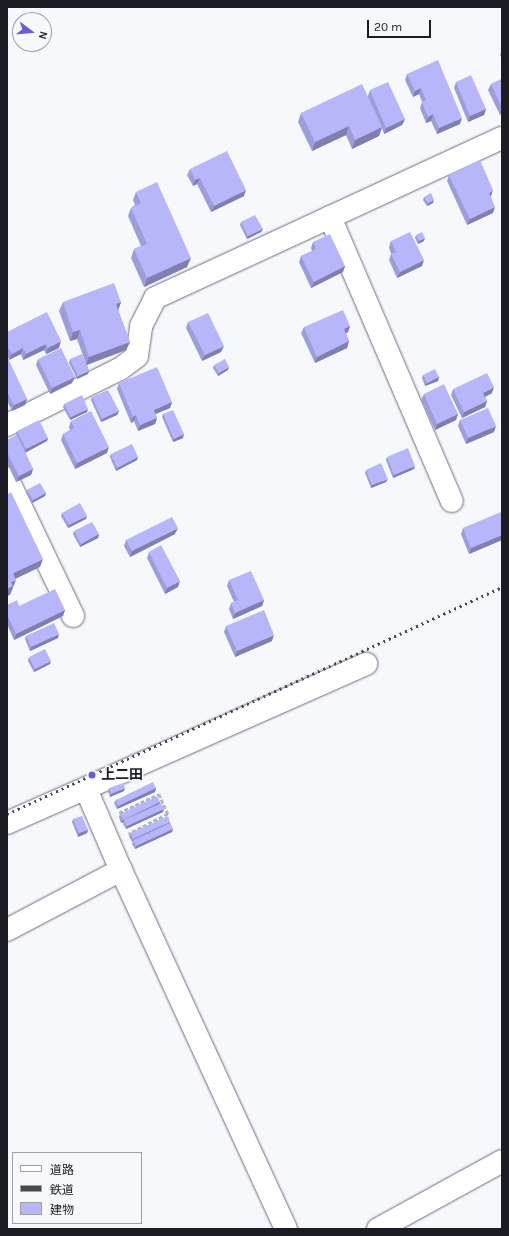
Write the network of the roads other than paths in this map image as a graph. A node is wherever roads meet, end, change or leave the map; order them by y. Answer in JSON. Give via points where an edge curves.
{"nodes":[{"id":1,"x":502,"y":138,"type":"edge"},
{"id":2,"x":330,"y":217,"type":"junction"},
{"id":3,"x":7,"y":425,"type":"edge"},
{"id":4,"x":7,"y":478,"type":"edge"},
{"id":5,"x":452,"y":501,"type":"dead end"},
{"id":6,"x":73,"y":616,"type":"dead end"},
{"id":7,"x":366,"y":664,"type":"dead end"},
{"id":8,"x":89,"y":796,"type":"dead end"},
{"id":9,"x":7,"y":824,"type":"edge"},
{"id":10,"x":120,"y":870,"type":"junction"},
{"id":11,"x":7,"y":930,"type":"edge"},
{"id":12,"x":502,"y":1161,"type":"edge"},
{"id":13,"x":286,"y":1229,"type":"edge"},
{"id":14,"x":378,"y":1229,"type":"edge"}],
"edges":[{"from":1,"to":2,"type":"street"},
{"from":2,"to":3,"type":"street","via":[[155,298],[141,326],[137,356],[120,369]]},
{"from":2,"to":5,"type":"street"},
{"from":4,"to":6,"type":"street"},
{"from":7,"to":9,"type":"street"},
{"from":8,"to":10,"type":"street"},
{"from":10,"to":11,"type":"street"},
{"from":10,"to":13,"type":"street"},
{"from":12,"to":14,"type":"street"}]}
